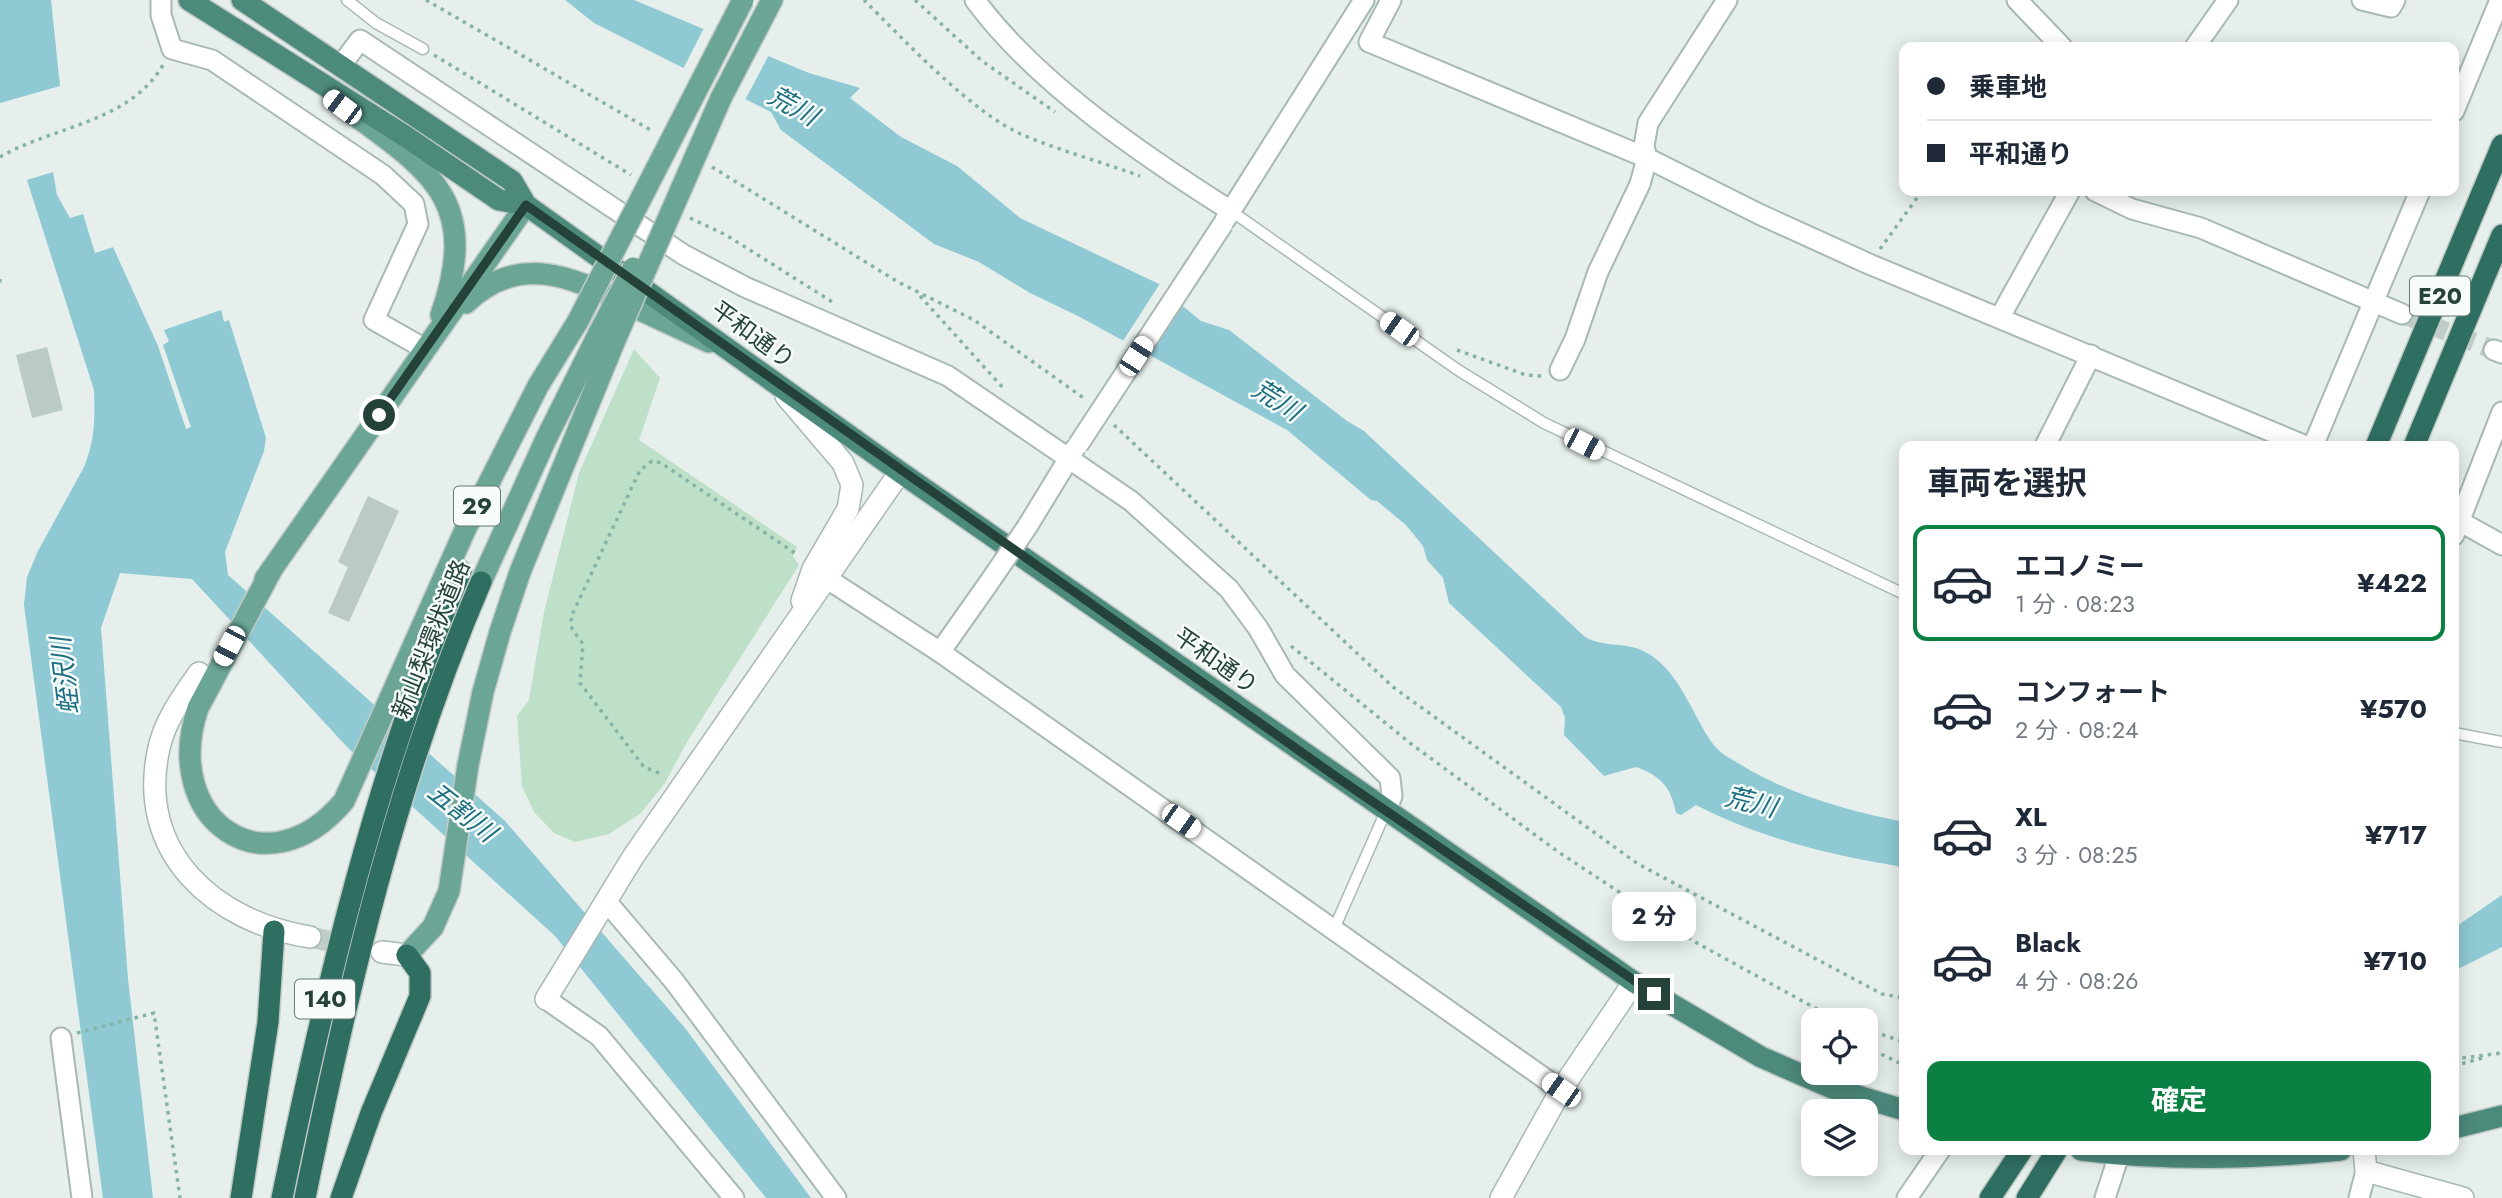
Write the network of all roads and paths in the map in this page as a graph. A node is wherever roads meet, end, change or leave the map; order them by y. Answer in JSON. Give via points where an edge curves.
{"nodes":[{"id":1,"x":161,"y":0,"type":"edge"},
{"id":2,"x":190,"y":0,"type":"edge"},
{"id":3,"x":243,"y":0,"type":"edge"},
{"id":4,"x":347,"y":0,"type":"edge"},
{"id":5,"x":426,"y":0,"type":"edge"},
{"id":6,"x":743,"y":0,"type":"edge"},
{"id":7,"x":772,"y":0,"type":"edge"},
{"id":8,"x":864,"y":0,"type":"edge"},
{"id":9,"x":975,"y":0,"type":"edge"},
{"id":10,"x":1364,"y":0,"type":"edge"},
{"id":11,"x":1391,"y":0,"type":"edge"},
{"id":12,"x":1727,"y":0,"type":"edge"},
{"id":13,"x":2228,"y":0,"type":"edge"},
{"id":14,"x":2362,"y":0,"type":"edge"},
{"id":15,"x":2395,"y":0,"type":"edge"},
{"id":16,"x":2500,"y":0,"type":"edge"},
{"id":17,"x":2023,"y":2,"type":"edge"},
{"id":18,"x":376,"y":23,"type":"junction"},
{"id":19,"x":360,"y":40,"type":"junction"},
{"id":20,"x":2058,"y":42,"type":"edge"},
{"id":21,"x":2199,"y":42,"type":"edge"},
{"id":22,"x":260,"y":43,"type":"junction"},
{"id":23,"x":172,"y":49,"type":"junction"},
{"id":24,"x":423,"y":49,"type":"joint"},
{"id":25,"x":342,"y":64,"type":"junction"},
{"id":26,"x":2459,"y":99,"type":"edge"},
{"id":27,"x":657,"y":134,"type":"dead end"},
{"id":28,"x":2502,"y":145,"type":"edge"},
{"id":29,"x":0,"y":157,"type":"edge"},
{"id":30,"x":1647,"y":158,"type":"junction"},
{"id":31,"x":703,"y":162,"type":"dead end"},
{"id":32,"x":635,"y":177,"type":"dead end"},
{"id":33,"x":1152,"y":180,"type":"dead end"},
{"id":34,"x":1918,"y":196,"type":"edge"},
{"id":35,"x":2067,"y":196,"type":"edge"},
{"id":36,"x":2105,"y":196,"type":"edge"},
{"id":37,"x":2418,"y":196,"type":"edge"},
{"id":38,"x":526,"y":205,"type":"junction"},
{"id":39,"x":687,"y":216,"type":"dead end"},
{"id":40,"x":1227,"y":218,"type":"junction"},
{"id":41,"x":726,"y":235,"type":"dead end"},
{"id":42,"x":2502,"y":235,"type":"edge"},
{"id":43,"x":1870,"y":264,"type":"junction"},
{"id":44,"x":0,"y":279,"type":"edge"},
{"id":45,"x":0,"y":285,"type":"edge"},
{"id":46,"x":916,"y":292,"type":"junction"},
{"id":47,"x":2373,"y":303,"type":"junction"},
{"id":48,"x":2402,"y":314,"type":"tunnel mouth"},
{"id":49,"x":2000,"y":317,"type":"junction"},
{"id":50,"x":578,"y":321,"type":"junction"},
{"id":51,"x":608,"y":335,"type":"junction"},
{"id":52,"x":1450,"y":347,"type":"dead end"},
{"id":53,"x":425,"y":349,"type":"junction"},
{"id":54,"x":2091,"y":355,"type":"junction"},
{"id":55,"x":739,"y":357,"type":"junction"},
{"id":56,"x":1560,"y":370,"type":"joint"},
{"id":57,"x":778,"y":384,"type":"junction"},
{"id":58,"x":1005,"y":391,"type":"dead end"},
{"id":59,"x":1091,"y":404,"type":"dead end"},
{"id":60,"x":2502,"y":412,"type":"edge"},
{"id":61,"x":1110,"y":422,"type":"dead end"},
{"id":62,"x":2048,"y":441,"type":"edge"},
{"id":63,"x":2294,"y":441,"type":"edge"},
{"id":64,"x":2315,"y":441,"type":"edge"},
{"id":65,"x":2378,"y":441,"type":"edge"},
{"id":66,"x":2416,"y":441,"type":"edge"},
{"id":67,"x":1073,"y":452,"type":"junction"},
{"id":68,"x":900,"y":472,"type":"junction"},
{"id":69,"x":2459,"y":520,"type":"edge"},
{"id":70,"x":2459,"y":529,"type":"edge"},
{"id":71,"x":2502,"y":545,"type":"edge"},
{"id":72,"x":800,"y":556,"type":"dead end"},
{"id":73,"x":461,"y":571,"type":"joint"},
{"id":74,"x":826,"y":578,"type":"junction"},
{"id":75,"x":481,"y":582,"type":"joint"},
{"id":76,"x":1899,"y":592,"type":"edge"},
{"id":77,"x":795,"y":623,"type":"junction"},
{"id":78,"x":226,"y":643,"type":"junction"},
{"id":79,"x":1288,"y":644,"type":"dead end"},
{"id":80,"x":940,"y":652,"type":"junction"},
{"id":81,"x":199,"y":673,"type":"joint"},
{"id":82,"x":399,"y":704,"type":"junction"},
{"id":83,"x":2459,"y":734,"type":"edge"},
{"id":84,"x":2502,"y":741,"type":"edge"},
{"id":85,"x":659,"y":774,"type":"dead end"},
{"id":86,"x":1386,"y":811,"type":"junction"},
{"id":87,"x":603,"y":905,"type":"junction"},
{"id":88,"x":1334,"y":929,"type":"junction"},
{"id":89,"x":274,"y":931,"type":"junction"},
{"id":90,"x":310,"y":937,"type":"tunnel mouth"},
{"id":91,"x":383,"y":952,"type":"dead end"},
{"id":92,"x":407,"y":955,"type":"junction"},
{"id":93,"x":1634,"y":982,"type":"junction"},
{"id":94,"x":1899,"y":997,"type":"edge"},
{"id":95,"x":546,"y":999,"type":"joint"},
{"id":96,"x":1815,"y":1008,"type":"edge"},
{"id":97,"x":1878,"y":1033,"type":"edge"},
{"id":98,"x":61,"y":1038,"type":"joint"},
{"id":99,"x":1899,"y":1040,"type":"edge"},
{"id":100,"x":1878,"y":1053,"type":"edge"},
{"id":101,"x":2502,"y":1053,"type":"edge"},
{"id":102,"x":2491,"y":1056,"type":"junction"},
{"id":103,"x":2459,"y":1059,"type":"edge"},
{"id":104,"x":1899,"y":1063,"type":"edge"},
{"id":105,"x":2459,"y":1065,"type":"edge"},
{"id":106,"x":1561,"y":1090,"type":"junction"},
{"id":107,"x":1899,"y":1108,"type":"edge"},
{"id":108,"x":2502,"y":1116,"type":"edge"},
{"id":109,"x":2459,"y":1127,"type":"edge"},
{"id":110,"x":1937,"y":1155,"type":"edge"},
{"id":111,"x":2054,"y":1155,"type":"edge"},
{"id":112,"x":2119,"y":1155,"type":"joint"},
{"id":113,"x":2258,"y":1155,"type":"edge"},
{"id":114,"x":2017,"y":1157,"type":"edge"},
{"id":115,"x":2365,"y":1160,"type":"edge"},
{"id":116,"x":82,"y":1198,"type":"edge"},
{"id":117,"x":180,"y":1198,"type":"edge"},
{"id":118,"x":241,"y":1198,"type":"edge"},
{"id":119,"x":282,"y":1198,"type":"edge"},
{"id":120,"x":305,"y":1198,"type":"edge"},
{"id":121,"x":341,"y":1198,"type":"edge"},
{"id":122,"x":734,"y":1198,"type":"edge"},
{"id":123,"x":836,"y":1198,"type":"edge"},
{"id":124,"x":1501,"y":1198,"type":"edge"},
{"id":125,"x":1907,"y":1198,"type":"edge"},
{"id":126,"x":1990,"y":1198,"type":"edge"},
{"id":127,"x":2027,"y":1198,"type":"edge"},
{"id":128,"x":2105,"y":1198,"type":"edge"},
{"id":129,"x":2359,"y":1198,"type":"edge"},
{"id":130,"x":2463,"y":1198,"type":"edge"}],
"edges":[{"from":1,"to":23,"type":"street"},
{"from":2,"to":22,"type":"highway","name":"平和通り"},
{"from":3,"to":25,"type":"highway","name":"平和通り"},
{"from":4,"to":18,"type":"lane"},
{"from":5,"to":27,"type":"path"},
{"from":6,"to":50,"type":"main road","number":"29","bridge":true},
{"from":7,"to":51,"type":"main road","bridge":true},
{"from":8,"to":33,"type":"path","via":[[997,120],[1023,135]]},
{"from":9,"to":40,"type":"street","via":[[1028,61]]},
{"from":10,"to":40,"type":"street"},
{"from":11,"to":30,"type":"street","via":[[1369,42]]},
{"from":12,"to":30,"type":"street","via":[[1648,123]]},
{"from":13,"to":21,"type":"street"},
{"from":14,"to":15,"type":"street","via":[[2391,7]]},
{"from":16,"to":26,"type":"street"},
{"from":17,"to":20,"type":"street"},
{"from":18,"to":19,"type":"lane"},
{"from":18,"to":24,"type":"lane"},
{"from":19,"to":25,"type":"street"},
{"from":19,"to":67,"type":"street","via":[[684,255],[745,287],[948,376]]},
{"from":22,"to":38,"type":"highway","name":"平和通り","via":[[499,200]]},
{"from":22,"to":53,"type":"main road","via":[[397,148],[443,195],[455,226],[455,260],[445,302]]},
{"from":23,"to":29,"type":"path","via":[[134,97],[89,121]]},
{"from":23,"to":53,"type":"street","via":[[212,60],[383,175],[414,204],[418,224],[374,320]]},
{"from":24,"to":32,"type":"path"},
{"from":25,"to":38,"type":"highway","name":"平和通り","via":[[512,181]]},
{"from":28,"to":65,"type":"highway","number":"E20"},
{"from":30,"to":43,"type":"street"},
{"from":30,"to":56,"type":"street"},
{"from":31,"to":46,"type":"path"},
{"from":34,"to":43,"type":"path"},
{"from":35,"to":49,"type":"street"},
{"from":36,"to":47,"type":"street","via":[[2132,209],[2201,229]]},
{"from":37,"to":47,"type":"street"},
{"from":38,"to":53,"type":"main road","number":"29"},
{"from":38,"to":55,"type":"highway","name":"平和通り"},
{"from":39,"to":41,"type":"path"},
{"from":40,"to":67,"type":"street","bridge":true},
{"from":40,"to":76,"type":"lane","via":[[1544,424]]},
{"from":42,"to":66,"type":"highway","number":"E20"},
{"from":43,"to":49,"type":"street"},
{"from":44,"to":45,"type":"path"},
{"from":46,"to":58,"type":"path"},
{"from":46,"to":59,"type":"path","via":[[974,320]]},
{"from":47,"to":48,"type":"street"},
{"from":47,"to":64,"type":"street"},
{"from":49,"to":54,"type":"street"},
{"from":50,"to":73,"type":"main road","number":"29"},
{"from":50,"to":82,"type":"main road","number":"29","via":[[538,386],[465,530]]},
{"from":51,"to":75,"type":"main road","name":"新山梨環状道路","number":"29","via":[[546,439]]},
{"from":51,"to":92,"type":"main road","via":[[516,584],[483,692],[449,891],[433,927]]},
{"from":52,"to":56,"type":"path","via":[[1526,375],[1546,376]]},
{"from":53,"to":55,"type":"main road","via":[[479,292],[502,279],[534,273],[582,283]]},
{"from":53,"to":78,"type":"main road","number":"29"},
{"from":54,"to":62,"type":"street"},
{"from":54,"to":63,"type":"street"},
{"from":55,"to":57,"type":"highway","name":"平和通り"},
{"from":57,"to":68,"type":"highway","name":"平和通り"},
{"from":57,"to":77,"type":"street","via":[[844,463],[852,485],[848,509],[813,569]]},
{"from":60,"to":69,"type":"street"},
{"from":61,"to":94,"type":"path","via":[[1404,695],[1638,864],[1882,994]]},
{"from":67,"to":80,"type":"street","bridge":true},
{"from":67,"to":86,"type":"street","via":[[1229,589],[1286,675],[1390,778],[1392,796]]},
{"from":68,"to":74,"type":"street"},
{"from":68,"to":86,"type":"highway","name":"平和通り"},
{"from":70,"to":71,"type":"street"},
{"from":72,"to":85,"type":"path","via":[[661,463],[652,461],[640,470],[571,617],[572,629],[583,644],[580,683],[644,768]]},
{"from":73,"to":82,"type":"highway","name":"新山梨環状道路","number":"140"},
{"from":74,"to":77,"type":"street"},
{"from":74,"to":80,"type":"street"},
{"from":75,"to":120,"type":"highway","name":"新山梨環状道路","number":"140","via":[[424,724],[395,816]]},
{"from":77,"to":87,"type":"street"},
{"from":78,"to":81,"type":"main road","number":"29"},
{"from":78,"to":82,"type":"main road","number":"29","via":[[198,708],[188,747],[192,782],[206,813],[249,839],[289,841],[330,818]]},
{"from":79,"to":96,"type":"path","via":[[1410,743],[1557,850],[1695,942]]},
{"from":80,"to":88,"type":"street"},
{"from":81,"to":89,"type":"street","via":[[177,704],[159,747],[156,793],[164,835],[198,886],[226,907]]},
{"from":82,"to":119,"type":"highway","number":"140","via":[[327,990]]},
{"from":83,"to":84,"type":"lane"},
{"from":86,"to":88,"type":"lane"},
{"from":86,"to":93,"type":"highway","name":"平和通り"},
{"from":87,"to":95,"type":"street"},
{"from":87,"to":123,"type":"street","via":[[674,981]]},
{"from":88,"to":106,"type":"street"},
{"from":89,"to":90,"type":"street"},
{"from":89,"to":118,"type":"highway","via":[[268,1022]]},
{"from":91,"to":92,"type":"street"},
{"from":92,"to":121,"type":"highway","via":[[420,973],[420,996]]},
{"from":93,"to":106,"type":"street"},
{"from":93,"to":107,"type":"highway","name":"平和通り","via":[[1761,1057],[1832,1088]]},
{"from":95,"to":122,"type":"street","via":[[599,1036]]},
{"from":97,"to":99,"type":"path"},
{"from":98,"to":116,"type":"street"},
{"from":98,"to":117,"type":"path","via":[[154,1013]]},
{"from":100,"to":104,"type":"path"},
{"from":101,"to":102,"type":"path"},
{"from":102,"to":103,"type":"path"},
{"from":102,"to":105,"type":"path"},
{"from":106,"to":124,"type":"street"},
{"from":108,"to":109,"type":"highway"},
{"from":110,"to":125,"type":"street"},
{"from":111,"to":127,"type":"highway"},
{"from":112,"to":113,"type":"highway"},
{"from":112,"to":128,"type":"street"},
{"from":114,"to":126,"type":"highway"},
{"from":115,"to":129,"type":"street"},
{"from":115,"to":130,"type":"street"}]}
